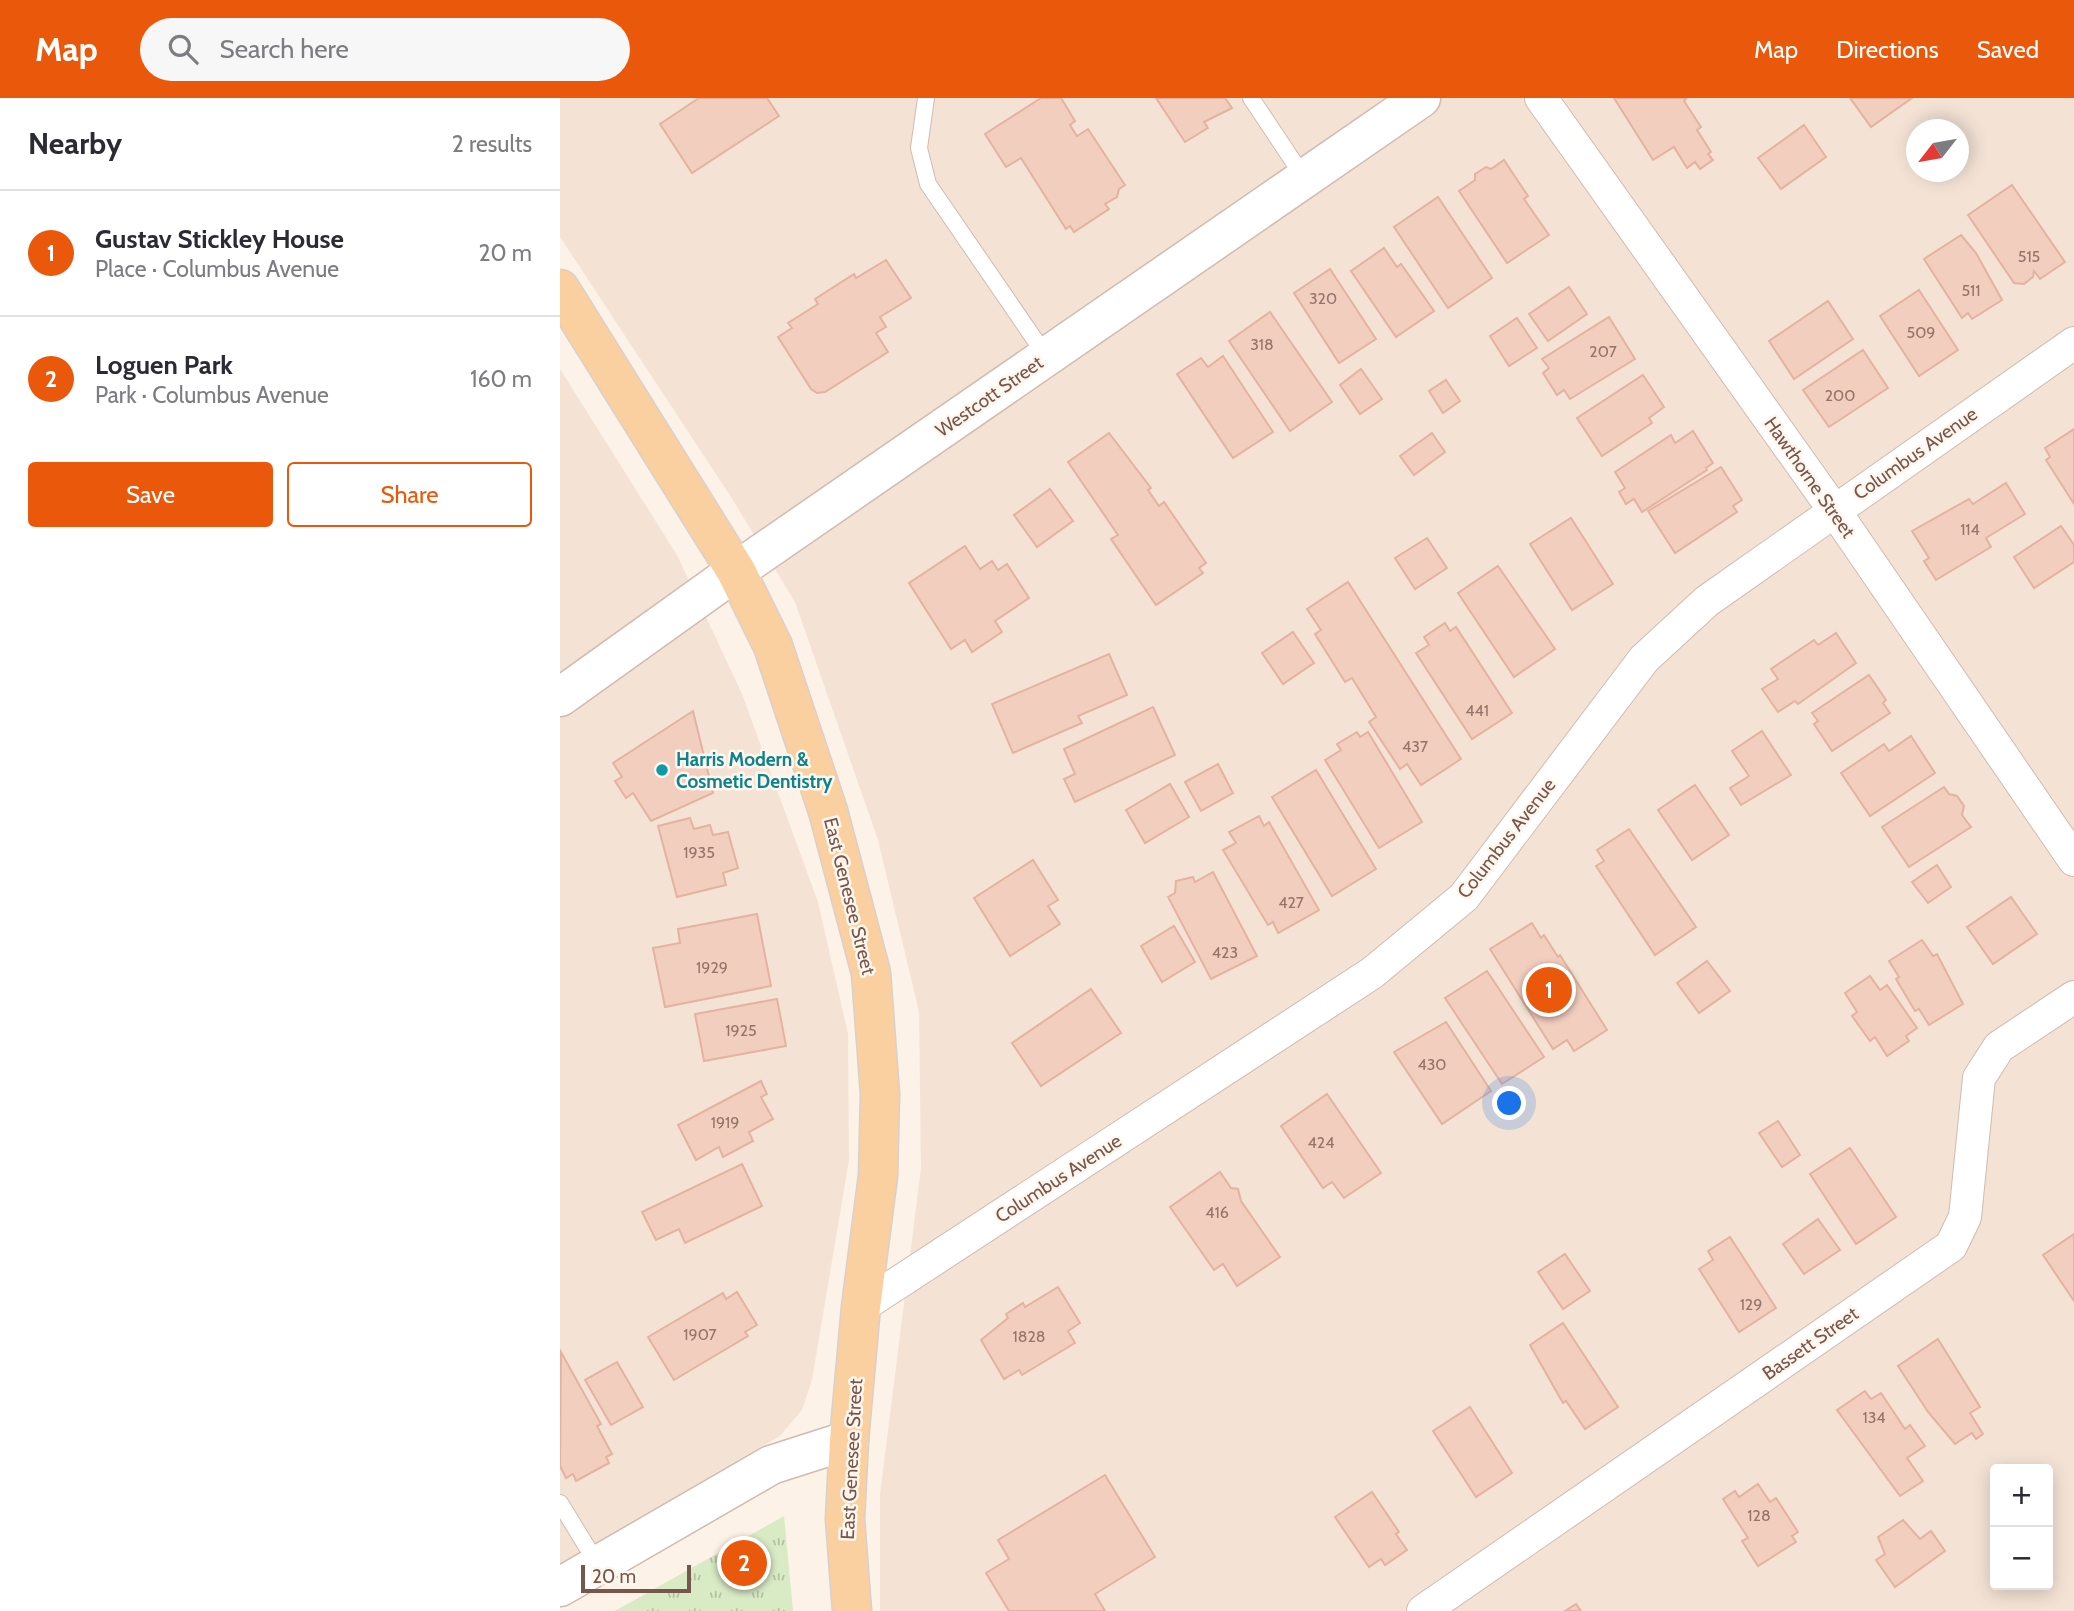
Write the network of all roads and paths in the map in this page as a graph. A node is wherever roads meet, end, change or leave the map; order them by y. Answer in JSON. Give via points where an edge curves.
{"nodes":[{"id":1,"x":926,"y":98,"type":"edge"},
{"id":2,"x":1251,"y":98,"type":"edge"},
{"id":3,"x":1422,"y":98,"type":"edge"},
{"id":4,"x":1541,"y":98,"type":"edge"},
{"id":5,"x":1305,"y":179,"type":"junction"},
{"id":6,"x":562,"y":297,"type":"edge"},
{"id":7,"x":2074,"y":343,"type":"edge"},
{"id":8,"x":1046,"y":356,"type":"junction"},
{"id":9,"x":1834,"y":510,"type":"junction"},
{"id":10,"x":736,"y":571,"type":"junction"},
{"id":11,"x":560,"y":697,"type":"edge"},
{"id":12,"x":2074,"y":860,"type":"edge"},
{"id":13,"x":2074,"y":997,"type":"edge"},
{"id":14,"x":860,"y":1307,"type":"junction"},
{"id":15,"x":849,"y":1440,"type":"junction"},
{"id":16,"x":560,"y":1503,"type":"edge"},
{"id":17,"x":598,"y":1565,"type":"junction"},
{"id":18,"x":560,"y":1587,"type":"edge"},
{"id":19,"x":852,"y":1611,"type":"edge"},
{"id":20,"x":1423,"y":1611,"type":"edge"}],
"edges":[{"from":1,"to":8,"type":"lane","via":[[919,148],[928,184]]},
{"from":2,"to":5,"type":"lane"},
{"from":3,"to":5,"type":"street","name":"Westcott Street"},
{"from":4,"to":9,"type":"street","name":"Hawthorne Street"},
{"from":5,"to":8,"type":"street","name":"Westcott Street"},
{"from":6,"to":10,"type":"main road","name":"East Genesee Street"},
{"from":7,"to":9,"type":"street","name":"Columbus Avenue"},
{"from":8,"to":10,"type":"street","name":"Westcott Street"},
{"from":9,"to":12,"type":"street","name":"Hawthorne Street"},
{"from":9,"to":14,"type":"street","name":"Columbus Avenue","via":[[1707,601],[1644,659],[1464,897],[1372,973]]},
{"from":10,"to":11,"type":"street","name":"Westcott Street"},
{"from":10,"to":14,"type":"main road","name":"East Genesee Street","via":[[773,646],[828,811],[871,973],[880,1094],[877,1176]]},
{"from":13,"to":20,"type":"street","name":"Bassett Street","via":[[1999,1046],[1979,1078],[1965,1217],[1951,1246]]},
{"from":14,"to":15,"type":"main road","name":"East Genesee Street"},
{"from":15,"to":17,"type":"street","via":[[771,1465]]},
{"from":15,"to":19,"type":"main road","name":"East Genesee Street","via":[[845,1519]]},
{"from":16,"to":17,"type":"lane"},
{"from":17,"to":18,"type":"street"}]}
